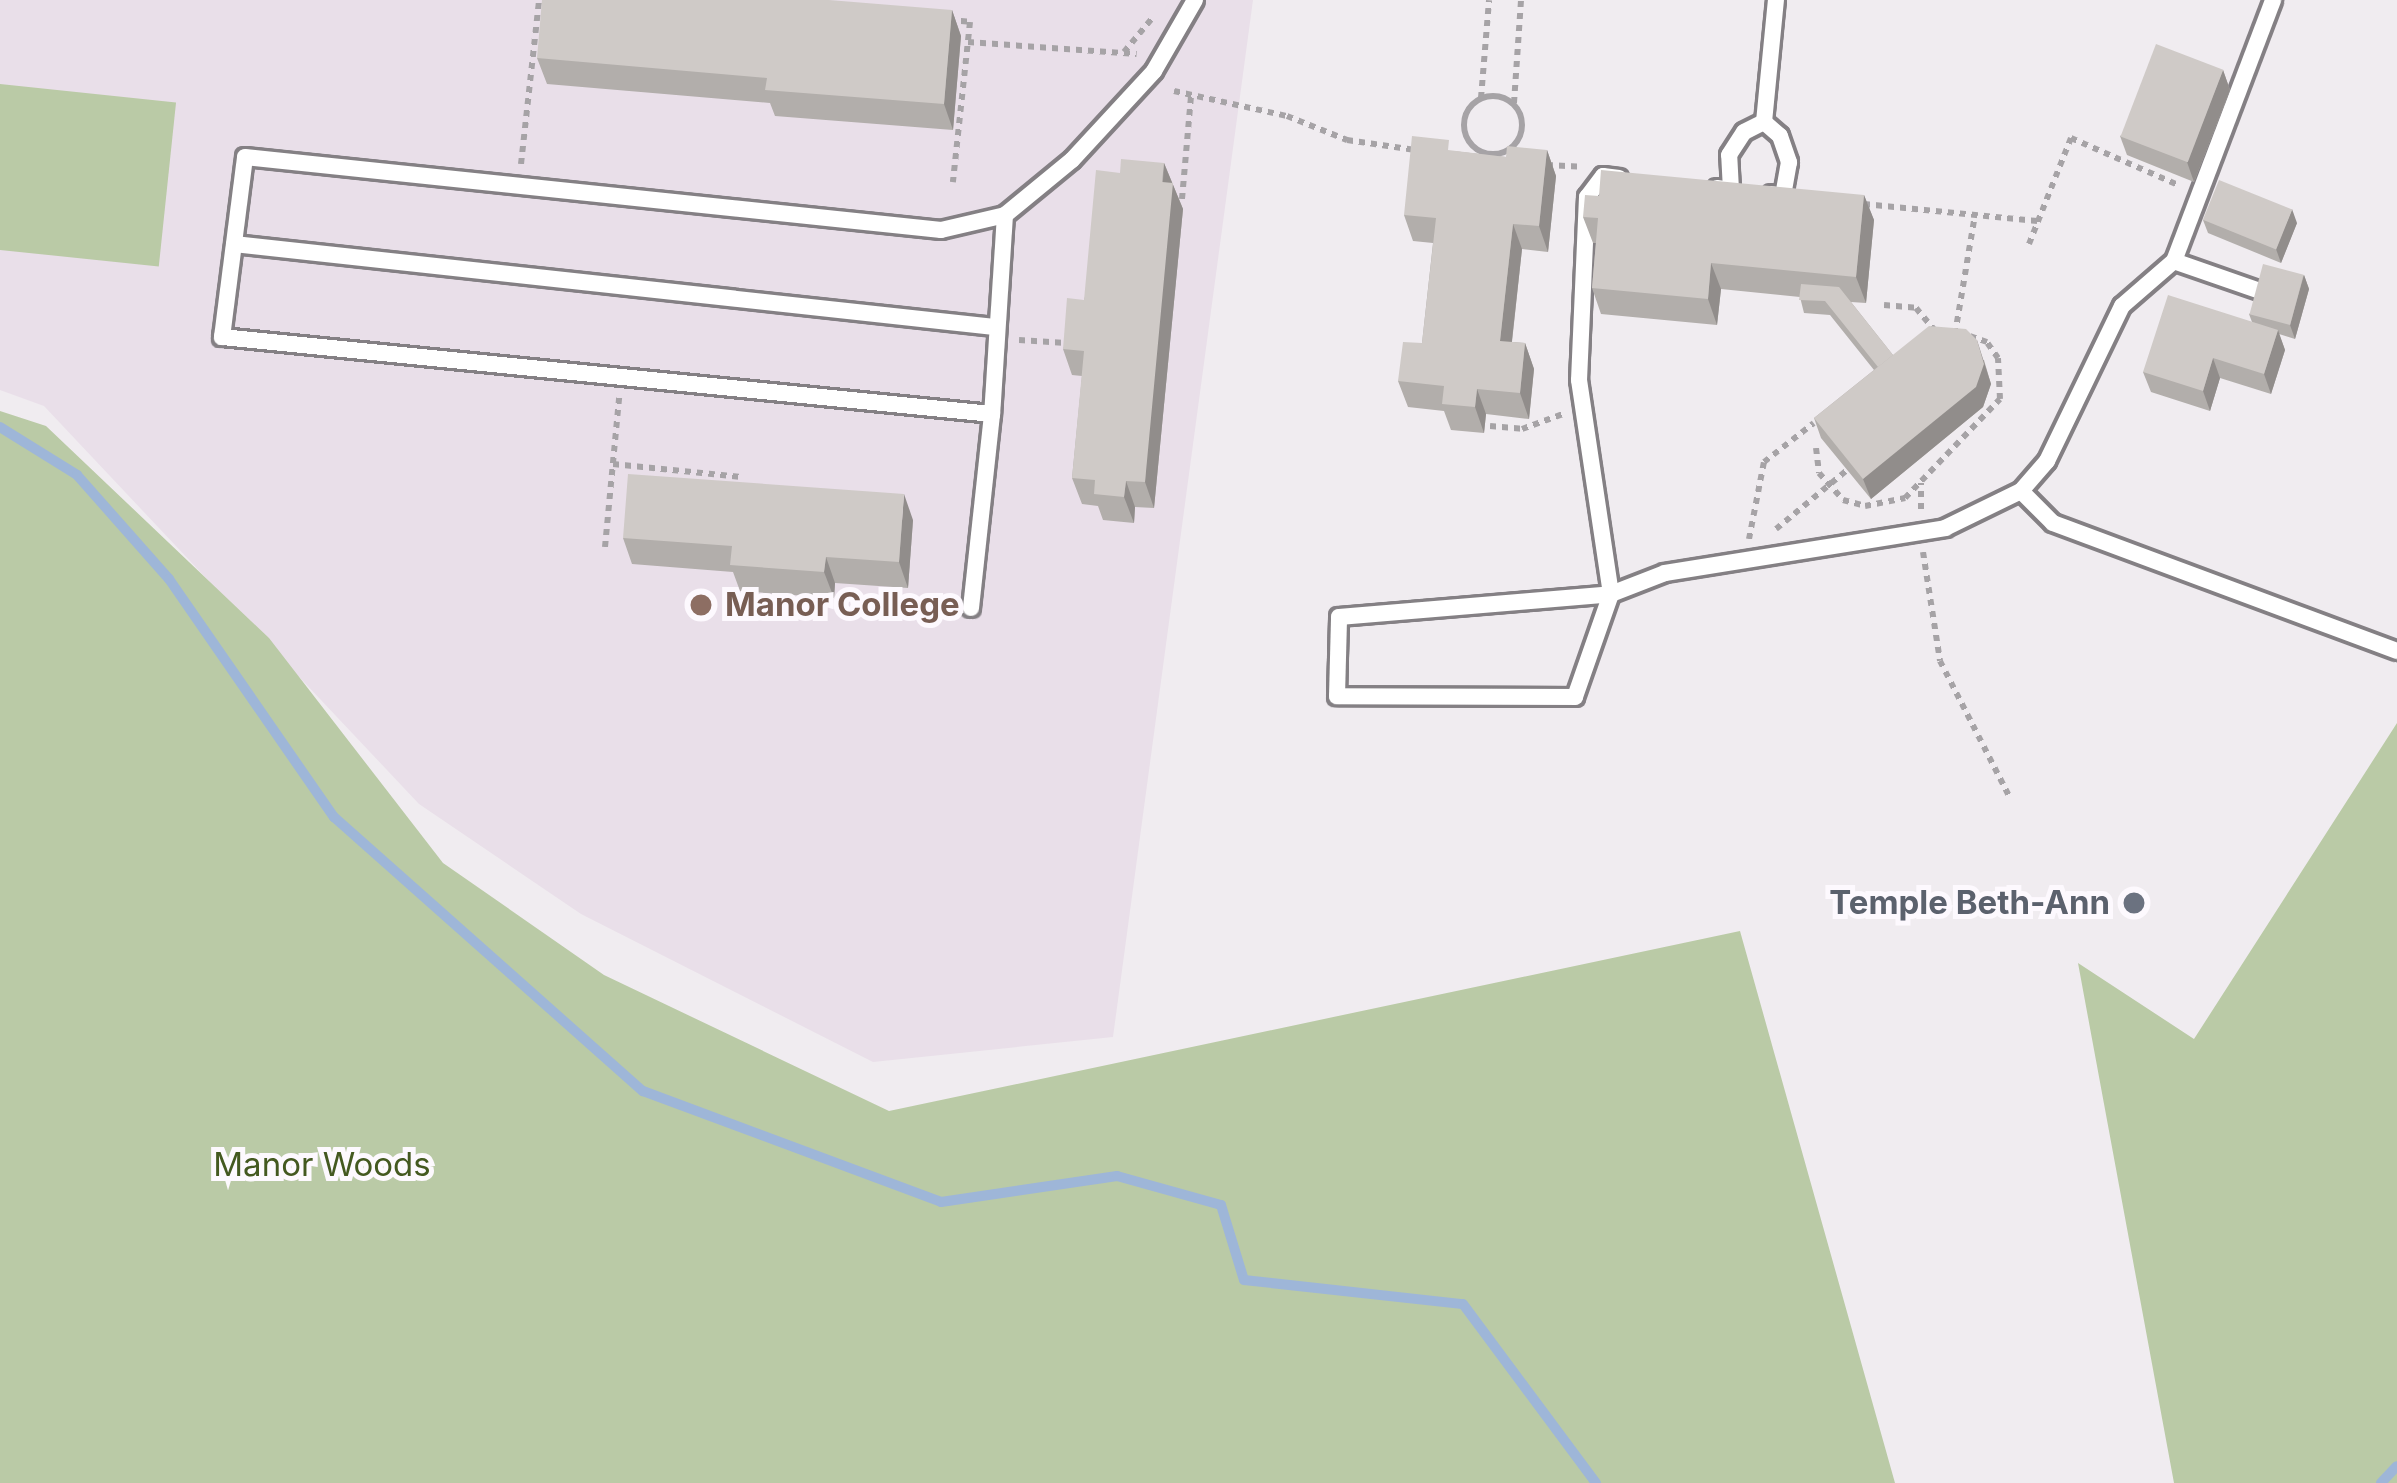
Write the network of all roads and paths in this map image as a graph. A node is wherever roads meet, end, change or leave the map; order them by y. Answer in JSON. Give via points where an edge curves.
{"nodes":[{"id":1,"x":539,"y":0,"type":"edge"},
{"id":2,"x":1195,"y":0,"type":"edge"},
{"id":3,"x":1489,"y":0,"type":"edge"},
{"id":4,"x":1521,"y":0,"type":"edge"},
{"id":5,"x":1776,"y":0,"type":"edge"},
{"id":6,"x":2273,"y":0,"type":"edge"},
{"id":7,"x":1166,"y":1,"type":"edge"},
{"id":8,"x":926,"y":18,"type":"edge"},
{"id":9,"x":968,"y":42,"type":"junction"},
{"id":10,"x":1121,"y":54,"type":"junction"},
{"id":11,"x":1137,"y":54,"type":"dead end"},
{"id":12,"x":1174,"y":91,"type":"dead end"},
{"id":13,"x":1191,"y":96,"type":"junction"},
{"id":14,"x":1480,"y":98,"type":"junction"},
{"id":15,"x":1514,"y":104,"type":"junction"},
{"id":16,"x":1764,"y":122,"type":"junction"},
{"id":17,"x":1429,"y":152,"type":"edge"},
{"id":18,"x":1491,"y":157,"type":"junction"},
{"id":19,"x":1470,"y":158,"type":"edge"},
{"id":20,"x":1511,"y":162,"type":"edge"},
{"id":21,"x":1531,"y":164,"type":"edge"},
{"id":22,"x":1603,"y":176,"type":"junction"},
{"id":23,"x":1646,"y":181,"type":"edge"},
{"id":24,"x":952,"y":182,"type":"dead end"},
{"id":25,"x":519,"y":185,"type":"junction"},
{"id":26,"x":1688,"y":185,"type":"edge"},
{"id":27,"x":1731,"y":190,"type":"junction"},
{"id":28,"x":2200,"y":195,"type":"junction"},
{"id":29,"x":1182,"y":199,"type":"dead end"},
{"id":30,"x":1847,"y":202,"type":"edge"},
{"id":31,"x":1005,"y":215,"type":"junction"},
{"id":32,"x":1975,"y":215,"type":"junction"},
{"id":33,"x":2037,"y":221,"type":"junction"},
{"id":34,"x":234,"y":244,"type":"junction"},
{"id":35,"x":2030,"y":244,"type":"dead end"},
{"id":36,"x":2174,"y":261,"type":"junction"},
{"id":37,"x":2260,"y":291,"type":"edge"},
{"id":38,"x":1884,"y":305,"type":"dead end"},
{"id":39,"x":996,"y":333,"type":"junction"},
{"id":40,"x":1954,"y":334,"type":"junction"},
{"id":41,"x":1075,"y":344,"type":"edge"},
{"id":42,"x":621,"y":376,"type":"junction"},
{"id":43,"x":1583,"y":407,"type":"junction"},
{"id":44,"x":992,"y":414,"type":"junction"},
{"id":45,"x":1814,"y":423,"type":"edge"},
{"id":46,"x":1490,"y":426,"type":"edge"},
{"id":47,"x":1816,"y":448,"type":"edge"},
{"id":48,"x":613,"y":464,"type":"junction"},
{"id":49,"x":1847,"y":470,"type":"edge"},
{"id":50,"x":741,"y":477,"type":"edge"},
{"id":51,"x":1921,"y":483,"type":"junction"},
{"id":52,"x":1828,"y":484,"type":"junction"},
{"id":53,"x":2021,"y":490,"type":"junction"},
{"id":54,"x":1781,"y":524,"type":"dead end"},
{"id":55,"x":1922,"y":532,"type":"junction"},
{"id":56,"x":605,"y":547,"type":"dead end"},
{"id":57,"x":1745,"y":560,"type":"junction"},
{"id":58,"x":1611,"y":595,"type":"junction"},
{"id":59,"x":971,"y":608,"type":"dead end"},
{"id":60,"x":2397,"y":651,"type":"edge"},
{"id":61,"x":2009,"y":796,"type":"dead end"}],
"edges":[{"from":1,"to":25,"type":"path"},
{"from":2,"to":31,"type":"lane","via":[[1154,71],[1072,160]]},
{"from":3,"to":14,"type":"path"},
{"from":4,"to":15,"type":"path"},
{"from":5,"to":16,"type":"lane"},
{"from":6,"to":28,"type":"lane"},
{"from":7,"to":10,"type":"path"},
{"from":8,"to":9,"type":"path","via":[[970,22]]},
{"from":9,"to":10,"type":"path"},
{"from":9,"to":24,"type":"path"},
{"from":10,"to":11,"type":"path"},
{"from":12,"to":13,"type":"path"},
{"from":13,"to":17,"type":"path","via":[[1287,116],[1347,140]]},
{"from":13,"to":29,"type":"path"},
{"from":14,"to":15,"type":"path"},
{"from":14,"to":18,"type":"path","via":[[1465,115],[1465,134]]},
{"from":15,"to":18,"type":"path","via":[[1519,139]]},
{"from":16,"to":27,"type":"lane","via":[[1744,132],[1729,155]]},
{"from":16,"to":27,"type":"lane","via":[[1780,136],[1789,162],[1783,196]]},
{"from":18,"to":19,"type":"path"},
{"from":18,"to":20,"type":"path"},
{"from":21,"to":22,"type":"path"},
{"from":22,"to":23,"type":"lane"},
{"from":22,"to":43,"type":"lane","via":[[1587,197],[1577,337]]},
{"from":25,"to":31,"type":"lane","via":[[941,230]]},
{"from":25,"to":34,"type":"lane","via":[[245,157]]},
{"from":26,"to":27,"type":"lane"},
{"from":28,"to":33,"type":"path","via":[[2072,138]]},
{"from":28,"to":36,"type":"lane"},
{"from":30,"to":32,"type":"path"},
{"from":31,"to":39,"type":"lane"},
{"from":32,"to":33,"type":"path"},
{"from":32,"to":40,"type":"path"},
{"from":33,"to":35,"type":"path"},
{"from":34,"to":39,"type":"lane"},
{"from":34,"to":42,"type":"lane","via":[[222,337]]},
{"from":36,"to":37,"type":"lane"},
{"from":36,"to":53,"type":"lane","via":[[2122,306],[2047,461]]},
{"from":38,"to":40,"type":"path","via":[[1916,308],[1940,337]]},
{"from":39,"to":41,"type":"path"},
{"from":39,"to":44,"type":"lane"},
{"from":40,"to":51,"type":"path","via":[[1987,342],[2005,378],[1985,419],[1930,463]]},
{"from":42,"to":44,"type":"lane"},
{"from":42,"to":48,"type":"path"},
{"from":43,"to":46,"type":"path","via":[[1522,429]]},
{"from":43,"to":58,"type":"lane"},
{"from":44,"to":59,"type":"lane"},
{"from":45,"to":57,"type":"path","via":[[1764,462]]},
{"from":47,"to":52,"type":"path"},
{"from":48,"to":50,"type":"path"},
{"from":48,"to":56,"type":"path"},
{"from":49,"to":52,"type":"path"},
{"from":51,"to":52,"type":"path","via":[[1905,498],[1865,506]]},
{"from":51,"to":55,"type":"path"},
{"from":52,"to":54,"type":"path"},
{"from":53,"to":55,"type":"lane"},
{"from":53,"to":60,"type":"lane","via":[[2054,523]]},
{"from":55,"to":57,"type":"lane"},
{"from":55,"to":61,"type":"path","via":[[1940,661]]},
{"from":57,"to":58,"type":"lane","via":[[1665,573]]},
{"from":58,"to":58,"type":"lane","via":[[1340,617],[1337,696],[1575,697]]}]}
